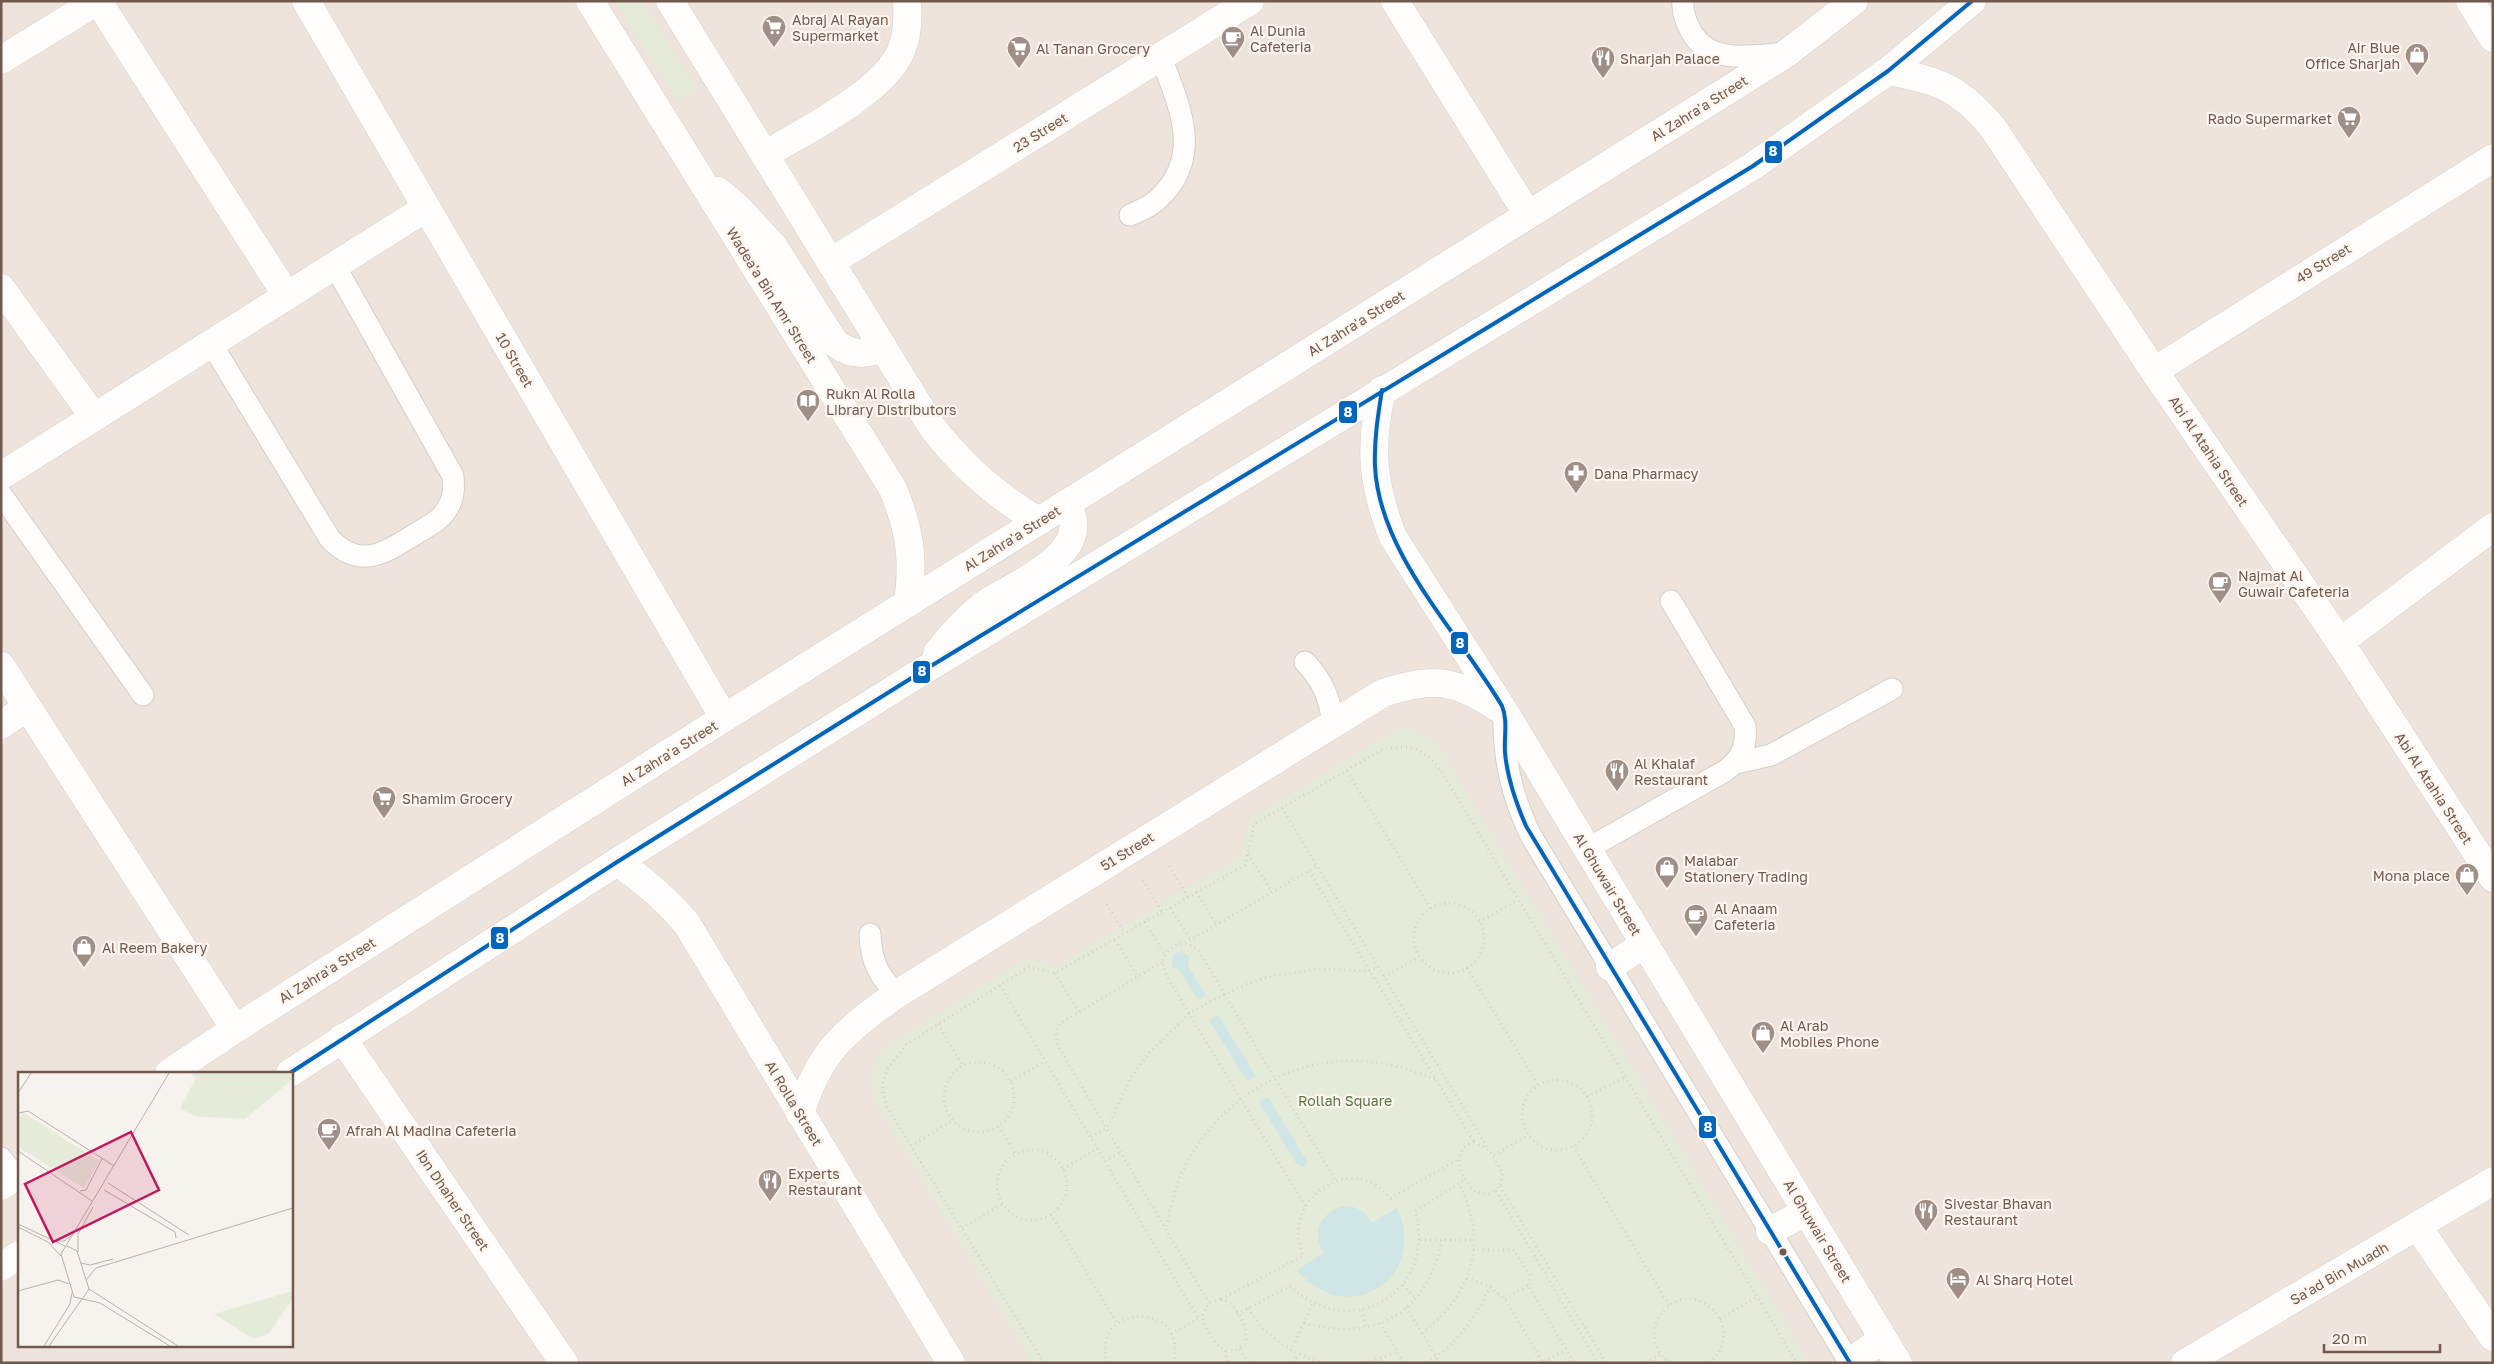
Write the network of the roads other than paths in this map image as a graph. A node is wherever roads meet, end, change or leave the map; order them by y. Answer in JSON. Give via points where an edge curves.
{"nodes":[{"id":1,"x":98,"y":1,"type":"edge"},
{"id":2,"x":306,"y":1,"type":"edge"},
{"id":3,"x":590,"y":1,"type":"edge"},
{"id":4,"x":670,"y":1,"type":"edge"},
{"id":5,"x":907,"y":1,"type":"edge"},
{"id":6,"x":1250,"y":1,"type":"edge"},
{"id":7,"x":1395,"y":1,"type":"edge"},
{"id":8,"x":1684,"y":1,"type":"edge"},
{"id":9,"x":1854,"y":1,"type":"edge"},
{"id":10,"x":1972,"y":1,"type":"edge"},
{"id":11,"x":2470,"y":4,"type":"edge"},
{"id":12,"x":2493,"y":38,"type":"edge"},
{"id":13,"x":1787,"y":53,"type":"junction"},
{"id":14,"x":1161,"y":57,"type":"junction"},
{"id":15,"x":1,"y":60,"type":"edge"},
{"id":16,"x":1888,"y":71,"type":"junction"},
{"id":17,"x":765,"y":155,"type":"junction"},
{"id":18,"x":2493,"y":158,"type":"edge"},
{"id":19,"x":699,"y":177,"type":"junction"},
{"id":20,"x":426,"y":208,"type":"junction"},
{"id":21,"x":1130,"y":215,"type":"dead end"},
{"id":22,"x":1528,"y":215,"type":"junction"},
{"id":23,"x":830,"y":262,"type":"junction"},
{"id":24,"x":335,"y":266,"type":"junction"},
{"id":25,"x":1,"y":288,"type":"edge"},
{"id":26,"x":287,"y":296,"type":"junction"},
{"id":27,"x":211,"y":343,"type":"junction"},
{"id":28,"x":883,"y":347,"type":"junction"},
{"id":29,"x":2154,"y":370,"type":"junction"},
{"id":30,"x":1382,"y":390,"type":"junction"},
{"id":31,"x":94,"y":417,"type":"junction"},
{"id":32,"x":1,"y":476,"type":"edge"},
{"id":33,"x":1,"y":494,"type":"edge"},
{"id":34,"x":1066,"y":504,"type":"junction"},
{"id":35,"x":1039,"y":521,"type":"junction"},
{"id":36,"x":2493,"y":527,"type":"edge"},
{"id":37,"x":1671,"y":601,"type":"dead end"},
{"id":38,"x":908,"y":603,"type":"junction"},
{"id":39,"x":2340,"y":642,"type":"junction"},
{"id":40,"x":1306,"y":662,"type":"dead end"},
{"id":41,"x":1,"y":666,"type":"edge"},
{"id":42,"x":926,"y":669,"type":"junction"},
{"id":43,"x":1892,"y":689,"type":"dead end"},
{"id":44,"x":143,"y":695,"type":"dead end"},
{"id":45,"x":27,"y":707,"type":"junction"},
{"id":46,"x":1504,"y":711,"type":"junction"},
{"id":47,"x":724,"y":718,"type":"junction"},
{"id":48,"x":1,"y":724,"type":"edge"},
{"id":49,"x":1332,"y":724,"type":"junction"},
{"id":50,"x":1736,"y":763,"type":"junction"},
{"id":51,"x":1587,"y":849,"type":"junction"},
{"id":52,"x":616,"y":862,"type":"junction"},
{"id":53,"x":2493,"y":878,"type":"edge"},
{"id":54,"x":870,"y":934,"type":"dead end"},
{"id":55,"x":1644,"y":944,"type":"junction"},
{"id":56,"x":1610,"y":967,"type":"junction"},
{"id":57,"x":897,"y":994,"type":"junction"},
{"id":58,"x":235,"y":1029,"type":"junction"},
{"id":59,"x":342,"y":1038,"type":"junction"},
{"id":60,"x":170,"y":1072,"type":"edge"},
{"id":61,"x":291,"y":1072,"type":"edge"},
{"id":62,"x":800,"y":1114,"type":"junction"},
{"id":63,"x":2493,"y":1181,"type":"edge"},
{"id":64,"x":1806,"y":1212,"type":"junction"},
{"id":65,"x":2418,"y":1227,"type":"junction"},
{"id":66,"x":1770,"y":1231,"type":"junction"},
{"id":67,"x":18,"y":1256,"type":"edge"},
{"id":68,"x":1,"y":1267,"type":"edge"},
{"id":69,"x":2493,"y":1337,"type":"edge"},
{"id":70,"x":1884,"y":1339,"type":"junction"},
{"id":71,"x":1850,"y":1362,"type":"edge"},
{"id":72,"x":564,"y":1363,"type":"edge"},
{"id":73,"x":950,"y":1363,"type":"edge"},
{"id":74,"x":1898,"y":1363,"type":"edge"},
{"id":75,"x":2185,"y":1363,"type":"edge"}],
"edges":[{"from":1,"to":15,"type":"street"},
{"from":1,"to":26,"type":"street"},
{"from":2,"to":20,"type":"street","name":"10 Street"},
{"from":3,"to":19,"type":"street","name":"Wadea'a Bin Amr Street"},
{"from":4,"to":17,"type":"street"},
{"from":5,"to":17,"type":"street","via":[[908,23],[901,51],[885,75],[862,94]]},
{"from":6,"to":14,"type":"street","name":"23 Street"},
{"from":7,"to":22,"type":"street"},
{"from":8,"to":13,"type":"lane","via":[[1686,21],[1693,35],[1717,53],[1748,56]]},
{"from":9,"to":13,"type":"street","name":"Al Zahra'a Street"},
{"from":10,"to":16,"type":"street"},
{"from":11,"to":12,"type":"street"},
{"from":13,"to":22,"type":"street","name":"Al Zahra'a Street"},
{"from":14,"to":21,"type":"lane","via":[[1183,118],[1186,148],[1176,178],[1157,201]]},
{"from":14,"to":23,"type":"street","name":"23 Street"},
{"from":16,"to":29,"type":"street","name":"Abi Al Atahia Street","via":[[1920,76],[1949,88],[1974,105],[1993,128]]},
{"from":16,"to":30,"type":"street","via":[[1753,166]]},
{"from":17,"to":23,"type":"street"},
{"from":18,"to":29,"type":"street","name":"49 Street"},
{"from":19,"to":28,"type":"street","via":[[740,209],[774,247],[835,343],[843,349],[864,354]]},
{"from":19,"to":38,"type":"street","name":"Wadea'a Bin Amr Street","via":[[893,489],[904,514],[911,543]]},
{"from":20,"to":24,"type":"street"},
{"from":20,"to":47,"type":"street","name":"10 Street"},
{"from":22,"to":34,"type":"street","name":"Al Zahra'a Street"},
{"from":23,"to":28,"type":"street"},
{"from":24,"to":26,"type":"street"},
{"from":24,"to":27,"type":"lane","via":[[453,476],[452,500],[440,519],[429,526],[383,553],[360,556],[338,548]]},
{"from":25,"to":31,"type":"street"},
{"from":26,"to":27,"type":"street"},
{"from":27,"to":31,"type":"street"},
{"from":28,"to":35,"type":"street","via":[[932,427],[950,450],[991,490]]},
{"from":29,"to":39,"type":"street","name":"Abi Al Atahia Street"},
{"from":30,"to":42,"type":"street"},
{"from":30,"to":46,"type":"street","name":"Al Ghuwair Street","via":[[1375,419],[1373,449],[1375,480],[1382,509],[1405,557]]},
{"from":31,"to":32,"type":"street"},
{"from":33,"to":44,"type":"lane"},
{"from":34,"to":35,"type":"street","name":"Al Zahra'a Street"},
{"from":34,"to":42,"type":"street","via":[[1075,524],[1067,547],[1044,567],[969,617]]},
{"from":35,"to":38,"type":"street","name":"Al Zahra'a Street"},
{"from":36,"to":39,"type":"street"},
{"from":37,"to":50,"type":"lane","via":[[1745,726],[1743,752]]},
{"from":38,"to":47,"type":"street","name":"Al Zahra'a Street"},
{"from":39,"to":53,"type":"street","name":"Abi Al Atahia Street"},
{"from":40,"to":49,"type":"lane","via":[[1326,690]]},
{"from":41,"to":45,"type":"street"},
{"from":42,"to":52,"type":"street"},
{"from":43,"to":50,"type":"lane","via":[[1771,755]]},
{"from":45,"to":48,"type":"street"},
{"from":45,"to":58,"type":"street"},
{"from":46,"to":49,"type":"street","name":"51 Street","via":[[1476,693],[1445,683],[1413,683],[1383,693]]},
{"from":46,"to":51,"type":"street","name":"Al Ghuwair Street"},
{"from":46,"to":56,"type":"lane","via":[[1506,763],[1520,813]]},
{"from":47,"to":58,"type":"street","name":"Al Zahra'a Street"},
{"from":49,"to":57,"type":"street","name":"51 Street"},
{"from":50,"to":51,"type":"lane"},
{"from":51,"to":55,"type":"street","name":"Al Ghuwair Street"},
{"from":52,"to":59,"type":"street"},
{"from":52,"to":62,"type":"street","name":"Al Rolla Street","via":[[643,879],[687,924]]},
{"from":54,"to":57,"type":"lane","via":[[876,968]]},
{"from":55,"to":56,"type":"street"},
{"from":55,"to":64,"type":"street","name":"Al Ghuwair Street"},
{"from":56,"to":66,"type":"lane"},
{"from":57,"to":62,"type":"street","name":"51 Street","via":[[856,1024],[826,1055],[814,1074]]},
{"from":58,"to":60,"type":"street","name":"Al Zahra'a Street"},
{"from":59,"to":61,"type":"street"},
{"from":59,"to":72,"type":"street","name":"Ibn Dhaher Street"},
{"from":62,"to":73,"type":"street","name":"Al Rolla Street"},
{"from":63,"to":65,"type":"street","name":"Sa'ad Bin Muadh"},
{"from":64,"to":66,"type":"street"},
{"from":64,"to":70,"type":"street","name":"Al Ghuwair Street"},
{"from":65,"to":69,"type":"street"},
{"from":65,"to":75,"type":"street","name":"Sa'ad Bin Muadh"},
{"from":66,"to":71,"type":"lane"},
{"from":67,"to":68,"type":"street"},
{"from":70,"to":71,"type":"street"},
{"from":70,"to":74,"type":"street","name":"Al Ghuwair Street"}]}
